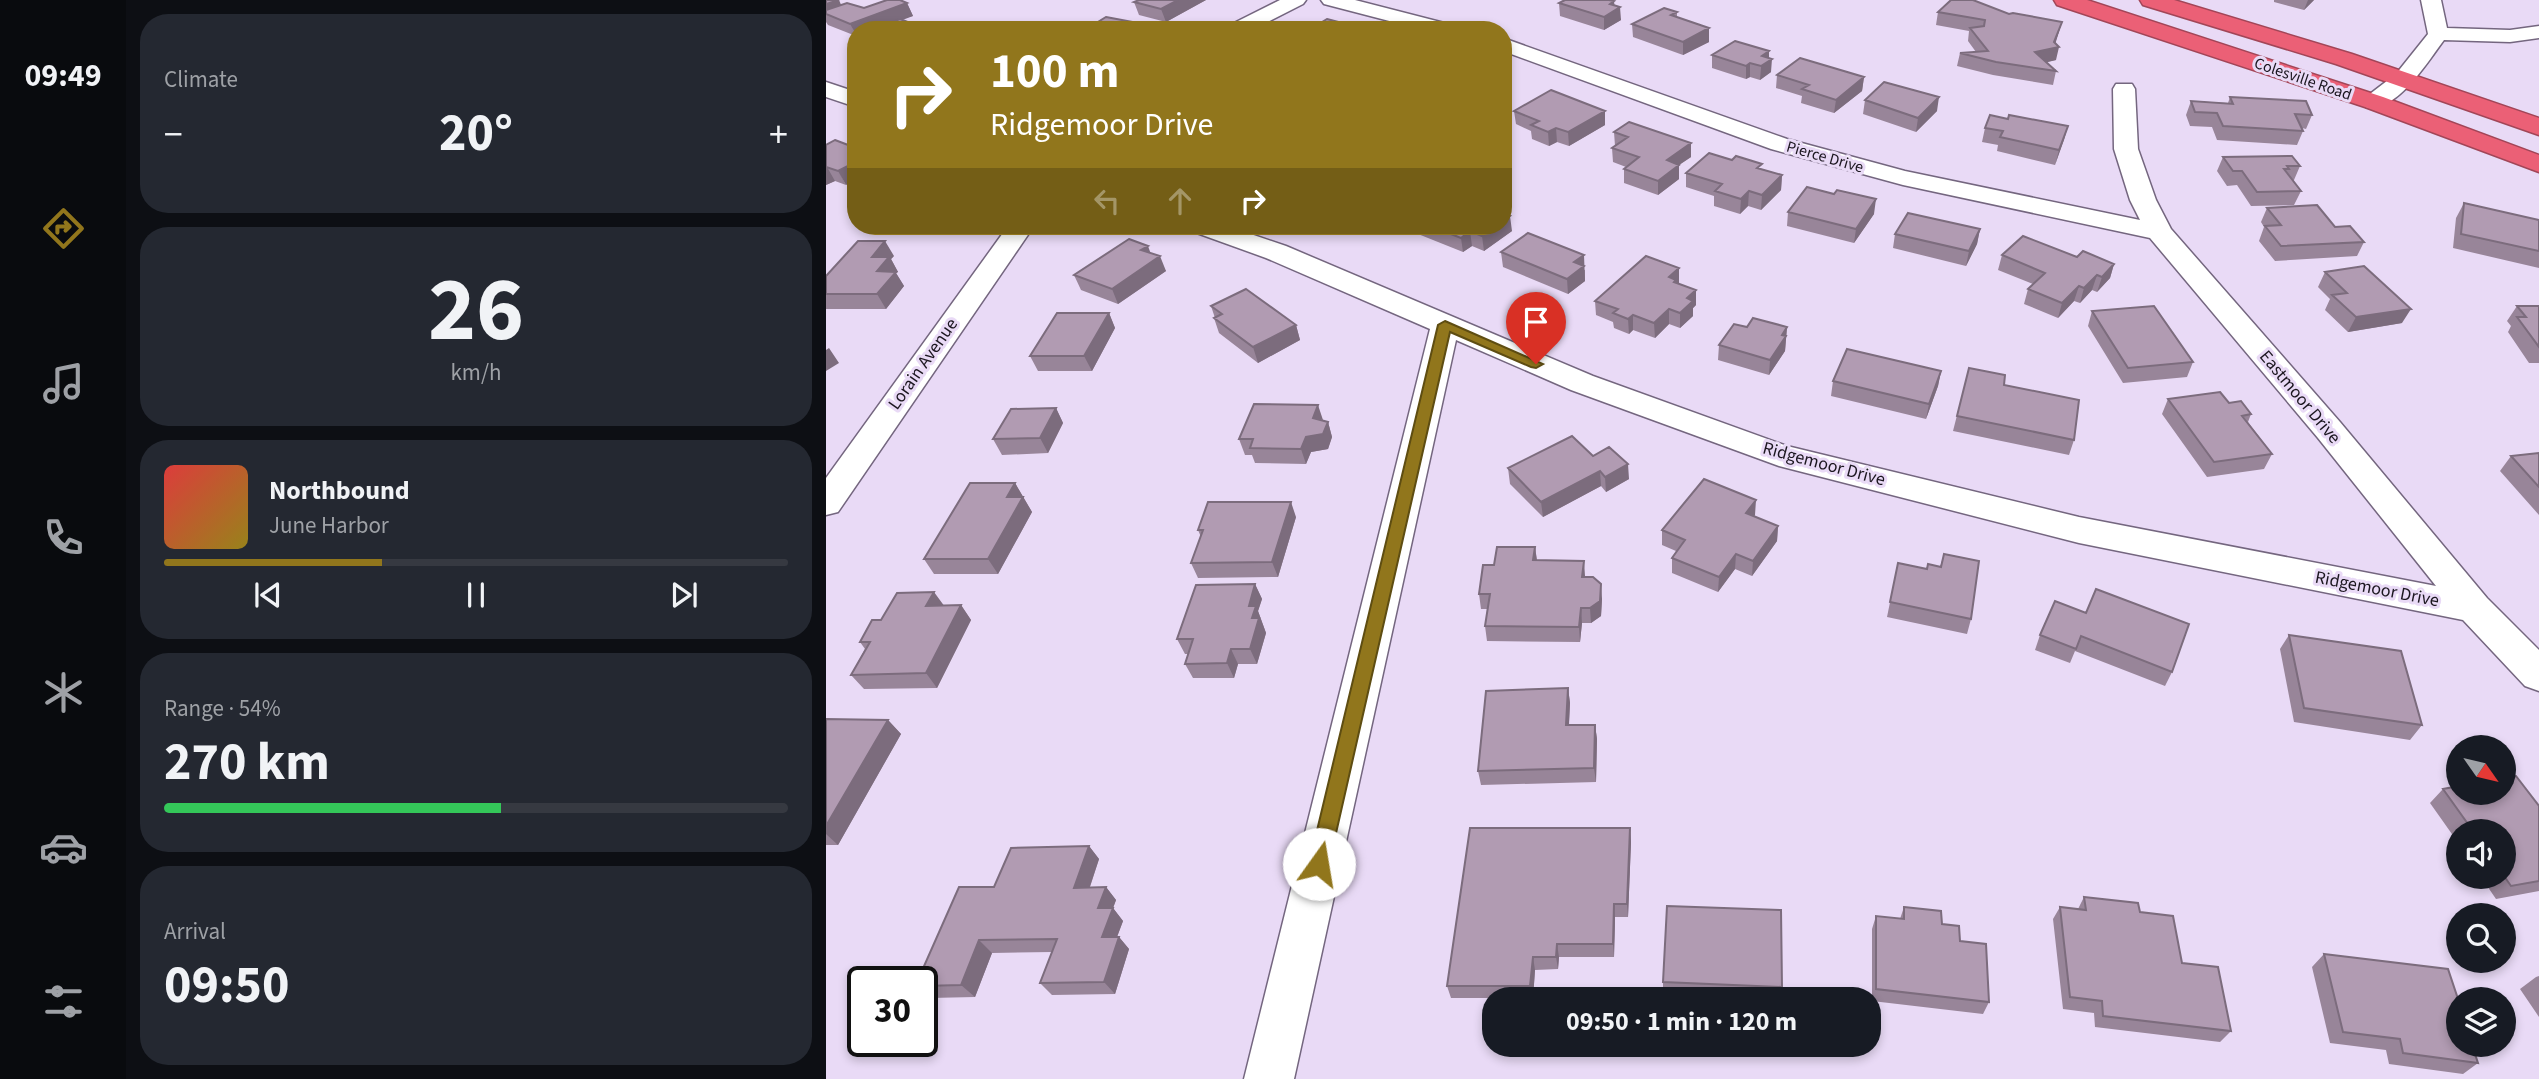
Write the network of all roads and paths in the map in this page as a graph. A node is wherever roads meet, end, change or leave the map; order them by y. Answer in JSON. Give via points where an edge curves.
{"nodes":[{"id":1,"x":1296,"y":0,"type":"edge"},
{"id":2,"x":1331,"y":0,"type":"edge"},
{"id":3,"x":2065,"y":0,"type":"edge"},
{"id":4,"x":2151,"y":0,"type":"edge"},
{"id":5,"x":2431,"y":0,"type":"edge"},
{"id":6,"x":1253,"y":21,"type":"edge"},
{"id":7,"x":1413,"y":21,"type":"edge"},
{"id":8,"x":2539,"y":32,"type":"edge"},
{"id":9,"x":2438,"y":34,"type":"junction"},
{"id":10,"x":1512,"y":47,"type":"edge"},
{"id":11,"x":2404,"y":79,"type":"junction"},
{"id":12,"x":826,"y":89,"type":"edge"},
{"id":13,"x":2123,"y":89,"type":"dead end"},
{"id":14,"x":847,"y":97,"type":"edge"},
{"id":15,"x":2374,"y":102,"type":"junction"},
{"id":16,"x":2539,"y":127,"type":"edge"},
{"id":17,"x":2539,"y":164,"type":"edge"},
{"id":18,"x":2159,"y":232,"type":"junction"},
{"id":19,"x":1015,"y":235,"type":"edge"},
{"id":20,"x":1228,"y":235,"type":"edge"},
{"id":21,"x":1445,"y":325,"type":"junction"},
{"id":22,"x":826,"y":503,"type":"edge"},
{"id":23,"x":2474,"y":608,"type":"junction"},
{"id":24,"x":2539,"y":675,"type":"edge"},
{"id":25,"x":1269,"y":1079,"type":"edge"}],
"edges":[{"from":1,"to":6,"type":"street"},
{"from":2,"to":7,"type":"street"},
{"from":3,"to":15,"type":"highway","name":"Colesville Road"},
{"from":4,"to":11,"type":"highway","name":"Colesville Road"},
{"from":5,"to":9,"type":"street"},
{"from":8,"to":9,"type":"street"},
{"from":9,"to":11,"type":"street"},
{"from":10,"to":18,"type":"street","name":"Pierce Drive","via":[[1779,144],[1903,178]]},
{"from":11,"to":15,"type":"street"},
{"from":11,"to":16,"type":"highway","name":"Colesville Road"},
{"from":12,"to":14,"type":"street"},
{"from":13,"to":18,"type":"street","name":"Eastmoor Drive","via":[[2126,149]]},
{"from":15,"to":17,"type":"highway","name":"Colesville Road"},
{"from":18,"to":23,"type":"street","name":"Eastmoor Drive"},
{"from":19,"to":22,"type":"street","name":"Lorain Avenue"},
{"from":20,"to":21,"type":"street","name":"Ridgemoor Drive"},
{"from":21,"to":23,"type":"street","name":"Ridgemoor Drive","via":[[1582,383],[1779,455],[2079,530]]},
{"from":21,"to":25,"type":"street"},
{"from":23,"to":24,"type":"street","name":"Eastmoor Drive"}]}
